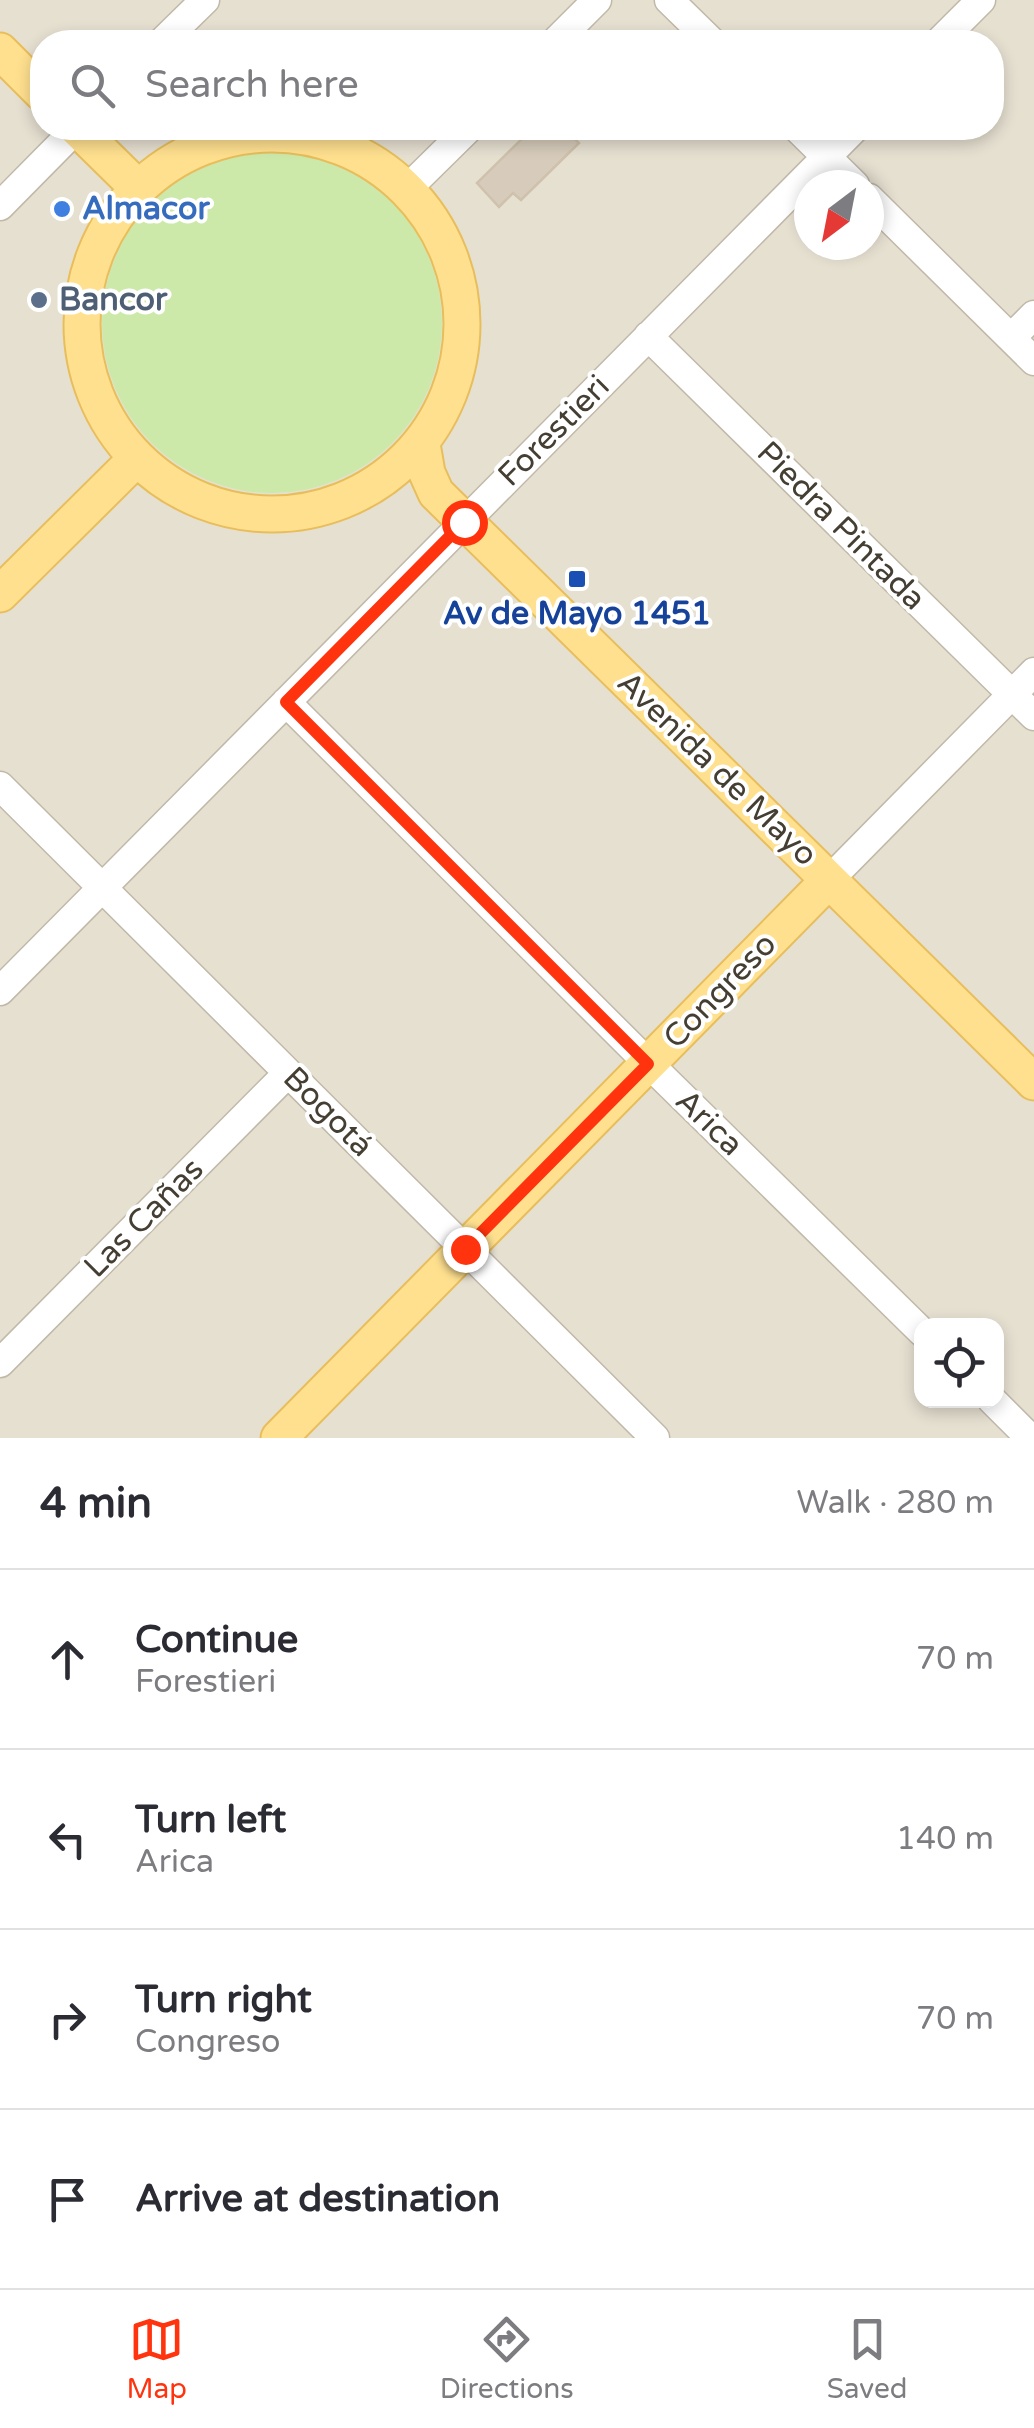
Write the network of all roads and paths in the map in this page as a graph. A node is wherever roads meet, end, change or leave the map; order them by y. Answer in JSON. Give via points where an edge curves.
{"nodes":[{"id":1,"x":205,"y":0,"type":"edge"},
{"id":2,"x":598,"y":0,"type":"edge"},
{"id":3,"x":670,"y":0,"type":"edge"},
{"id":4,"x":982,"y":0,"type":"edge"},
{"id":5,"x":174,"y":30,"type":"edge"},
{"id":6,"x":567,"y":30,"type":"edge"},
{"id":7,"x":700,"y":30,"type":"edge"},
{"id":8,"x":952,"y":30,"type":"edge"},
{"id":9,"x":0,"y":51,"type":"edge"},
{"id":10,"x":30,"y":81,"type":"edge"},
{"id":11,"x":65,"y":140,"type":"edge"},
{"id":12,"x":89,"y":140,"type":"edge"},
{"id":13,"x":224,"y":140,"type":"edge"},
{"id":14,"x":322,"y":140,"type":"edge"},
{"id":15,"x":457,"y":140,"type":"edge"},
{"id":16,"x":809,"y":140,"type":"edge"},
{"id":17,"x":844,"y":140,"type":"edge"},
{"id":18,"x":827,"y":157,"type":"junction"},
{"id":19,"x":840,"y":170,"type":"edge"},
{"id":20,"x":138,"y":188,"type":"junction"},
{"id":21,"x":407,"y":189,"type":"junction"},
{"id":22,"x":0,"y":206,"type":"edge"},
{"id":23,"x":884,"y":213,"type":"edge"},
{"id":24,"x":1034,"y":315,"type":"edge"},
{"id":25,"x":648,"y":336,"type":"junction"},
{"id":26,"x":1011,"y":338,"type":"junction"},
{"id":27,"x":1034,"y":361,"type":"edge"},
{"id":28,"x":422,"y":444,"type":"junction"},
{"id":29,"x":137,"y":458,"type":"junction"},
{"id":30,"x":464,"y":522,"type":"junction"},
{"id":31,"x":0,"y":594,"type":"edge"},
{"id":32,"x":1034,"y":672,"type":"edge"},
{"id":33,"x":1012,"y":694,"type":"junction"},
{"id":34,"x":286,"y":702,"type":"junction"},
{"id":35,"x":1034,"y":716,"type":"edge"},
{"id":36,"x":0,"y":786,"type":"edge"},
{"id":37,"x":829,"y":880,"type":"junction"},
{"id":38,"x":102,"y":887,"type":"junction"},
{"id":39,"x":0,"y":991,"type":"edge"},
{"id":40,"x":648,"y":1064,"type":"junction"},
{"id":41,"x":288,"y":1072,"type":"junction"},
{"id":42,"x":1034,"y":1082,"type":"edge"},
{"id":43,"x":465,"y":1249,"type":"junction"},
{"id":44,"x":914,"y":1324,"type":"edge"},
{"id":45,"x":0,"y":1362,"type":"edge"},
{"id":46,"x":1001,"y":1408,"type":"edge"},
{"id":47,"x":1022,"y":1428,"type":"edge"},
{"id":48,"x":295,"y":1432,"type":"edge"},
{"id":49,"x":655,"y":1438,"type":"edge"}],
"edges":[{"from":1,"to":5,"type":"street"},
{"from":2,"to":6,"type":"street"},
{"from":3,"to":7,"type":"street"},
{"from":4,"to":8,"type":"street"},
{"from":9,"to":10,"type":"main road"},
{"from":11,"to":22,"type":"street"},
{"from":12,"to":20,"type":"main road"},
{"from":13,"to":20,"type":"main road","via":[[170,162]]},
{"from":14,"to":21,"type":"main road","via":[[370,160]]},
{"from":15,"to":21,"type":"street"},
{"from":16,"to":18,"type":"street"},
{"from":17,"to":18,"type":"street","name":"Forestieri"},
{"from":18,"to":19,"type":"street"},
{"from":18,"to":25,"type":"street","name":"Forestieri"},
{"from":20,"to":29,"type":"main road","via":[[108,226],[89,271],[81,319],[86,367],[104,412]]},
{"from":21,"to":28,"type":"main road","via":[[436,226],[456,273],[464,324],[457,375]]},
{"from":23,"to":26,"type":"street"},
{"from":24,"to":26,"type":"street"},
{"from":25,"to":30,"type":"street","name":"Forestieri"},
{"from":25,"to":33,"type":"street","name":"Piedra Pintada"},
{"from":26,"to":27,"type":"street"},
{"from":28,"to":29,"type":"main road","via":[[364,492],[316,510],[266,514],[217,506],[171,485]]},
{"from":28,"to":30,"type":"main road","name":"Avenida de Mayo","via":[[436,493]]},
{"from":29,"to":31,"type":"main road"},
{"from":30,"to":34,"type":"street","name":"Forestieri"},
{"from":30,"to":37,"type":"main road","name":"Avenida de Mayo"},
{"from":32,"to":33,"type":"street","name":"Congreso"},
{"from":33,"to":35,"type":"street","name":"Piedra Pintada"},
{"from":33,"to":37,"type":"street","name":"Congreso"},
{"from":34,"to":38,"type":"street","name":"Forestieri"},
{"from":34,"to":40,"type":"street","name":"Arica"},
{"from":36,"to":38,"type":"street","name":"Bogotá"},
{"from":37,"to":40,"type":"main road","name":"Congreso"},
{"from":37,"to":42,"type":"main road","name":"Avenida de Mayo"},
{"from":38,"to":39,"type":"street","name":"Forestieri"},
{"from":38,"to":41,"type":"street","name":"Bogotá"},
{"from":40,"to":43,"type":"main road","name":"Congreso"},
{"from":40,"to":44,"type":"street","name":"Arica"},
{"from":41,"to":43,"type":"street","name":"Bogotá"},
{"from":41,"to":45,"type":"street","name":"Las Cañas"},
{"from":43,"to":48,"type":"main road","name":"Congreso"},
{"from":43,"to":49,"type":"street","name":"Bogotá"},
{"from":46,"to":47,"type":"street"}]}
